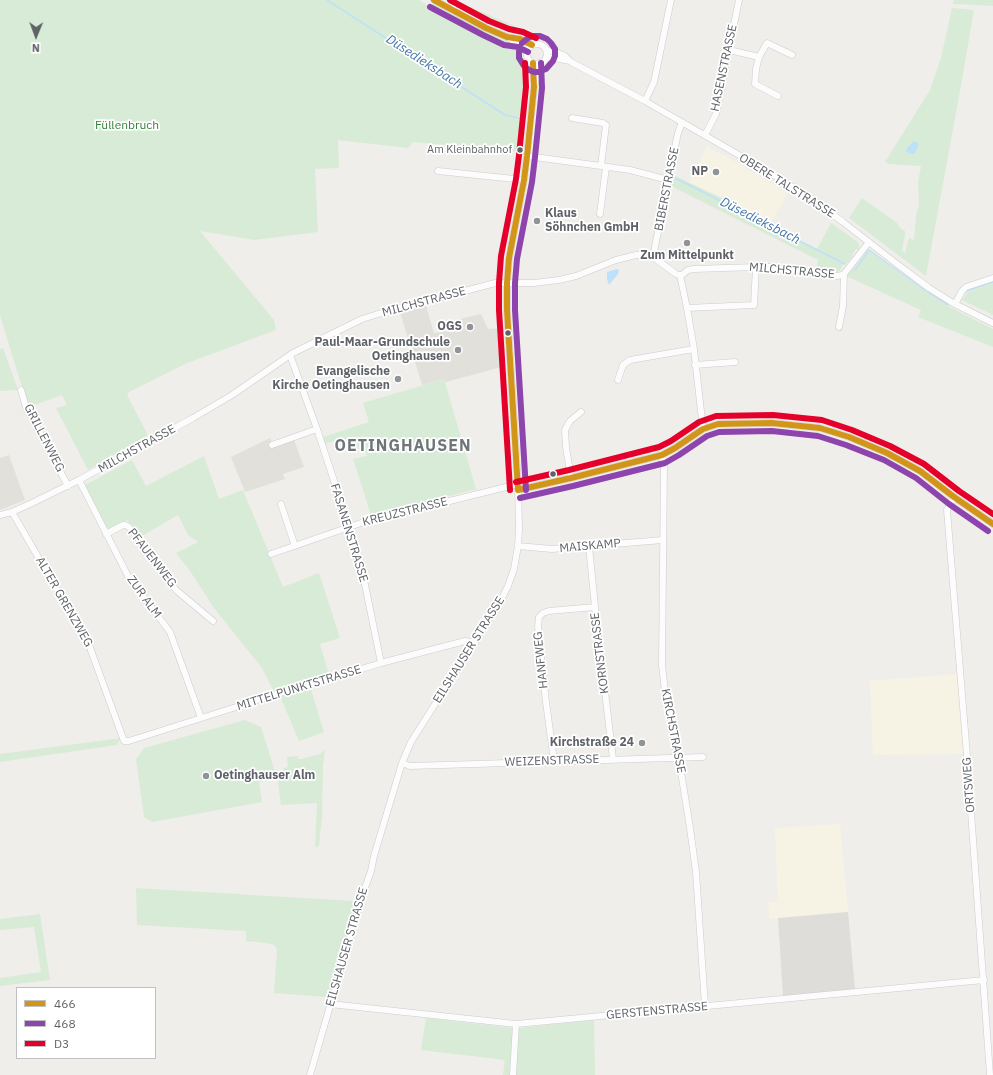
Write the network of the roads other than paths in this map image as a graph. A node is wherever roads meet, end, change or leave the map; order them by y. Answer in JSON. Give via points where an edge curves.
{"nodes":[{"id":1,"x":434,"y":0,"type":"edge"},
{"id":2,"x":670,"y":0,"type":"edge"},
{"id":3,"x":739,"y":0,"type":"edge"},
{"id":4,"x":455,"y":1,"type":"edge"},
{"id":5,"x":453,"y":11,"type":"junction"},
{"id":6,"x":507,"y":37,"type":"junction"},
{"id":7,"x":532,"y":45,"type":"junction"},
{"id":8,"x":729,"y":50,"type":"junction"},
{"id":9,"x":527,"y":52,"type":"junction"},
{"id":10,"x":546,"y":54,"type":"junction"},
{"id":11,"x":759,"y":56,"type":"junction"},
{"id":12,"x":792,"y":56,"type":"dead end"},
{"id":13,"x":533,"y":63,"type":"junction"},
{"id":14,"x":540,"y":63,"type":"junction"},
{"id":15,"x":534,"y":87,"type":"junction"},
{"id":16,"x":778,"y":96,"type":"dead end"},
{"id":17,"x":645,"y":101,"type":"junction"},
{"id":18,"x":572,"y":118,"type":"dead end"},
{"id":19,"x":682,"y":122,"type":"junction"},
{"id":20,"x":705,"y":135,"type":"junction"},
{"id":21,"x":527,"y":156,"type":"junction"},
{"id":22,"x":604,"y":166,"type":"junction"},
{"id":23,"x":438,"y":171,"type":"dead end"},
{"id":24,"x":524,"y":180,"type":"junction"},
{"id":25,"x":668,"y":180,"type":"junction"},
{"id":26,"x":600,"y":214,"type":"dead end"},
{"id":27,"x":869,"y":242,"type":"junction"},
{"id":28,"x":653,"y":257,"type":"junction"},
{"id":29,"x":756,"y":267,"type":"junction"},
{"id":30,"x":844,"y":274,"type":"junction"},
{"id":31,"x":680,"y":275,"type":"junction"},
{"id":32,"x":993,"y":278,"type":"edge"},
{"id":33,"x":507,"y":283,"type":"junction"},
{"id":34,"x":956,"y":304,"type":"junction"},
{"id":35,"x":687,"y":308,"type":"junction"},
{"id":36,"x":993,"y":323,"type":"edge"},
{"id":37,"x":839,"y":327,"type":"dead end"},
{"id":38,"x":694,"y":349,"type":"junction"},
{"id":39,"x":290,"y":355,"type":"junction"},
{"id":40,"x":735,"y":362,"type":"dead end"},
{"id":41,"x":696,"y":365,"type":"junction"},
{"id":42,"x":618,"y":380,"type":"dead end"},
{"id":43,"x":21,"y":390,"type":"dead end"},
{"id":44,"x":581,"y":412,"type":"dead end"},
{"id":45,"x":316,"y":429,"type":"junction"},
{"id":46,"x":703,"y":429,"type":"junction"},
{"id":47,"x":272,"y":445,"type":"dead end"},
{"id":48,"x":662,"y":455,"type":"junction"},
{"id":49,"x":571,"y":478,"type":"junction"},
{"id":50,"x":79,"y":480,"type":"junction"},
{"id":51,"x":68,"y":486,"type":"junction"},
{"id":52,"x":518,"y":487,"type":"junction"},
{"id":53,"x":954,"y":497,"type":"junction"},
{"id":54,"x":281,"y":504,"type":"dead end"},
{"id":55,"x":12,"y":512,"type":"junction"},
{"id":56,"x":0,"y":515,"type":"edge"},
{"id":57,"x":993,"y":524,"type":"edge"},
{"id":58,"x":349,"y":527,"type":"junction"},
{"id":59,"x":106,"y":534,"type":"junction"},
{"id":60,"x":663,"y":540,"type":"junction"},
{"id":61,"x":295,"y":546,"type":"junction"},
{"id":62,"x":518,"y":546,"type":"junction"},
{"id":63,"x":589,"y":546,"type":"junction"},
{"id":64,"x":271,"y":554,"type":"dead end"},
{"id":65,"x":595,"y":607,"type":"junction"},
{"id":66,"x":213,"y":620,"type":"dead end"},
{"id":67,"x":475,"y":643,"type":"junction"},
{"id":68,"x":381,"y":663,"type":"junction"},
{"id":69,"x":201,"y":718,"type":"junction"},
{"id":70,"x":124,"y":741,"type":"joint"},
{"id":71,"x":677,"y":757,"type":"junction"},
{"id":72,"x":703,"y":757,"type":"dead end"},
{"id":73,"x":613,"y":760,"type":"junction"},
{"id":74,"x":554,"y":761,"type":"junction"},
{"id":75,"x":402,"y":763,"type":"junction"},
{"id":76,"x":984,"y":980,"type":"junction"},
{"id":77,"x":330,"y":1004,"type":"junction"},
{"id":78,"x":705,"y":1006,"type":"junction"},
{"id":79,"x":990,"y":1018,"type":"edge"},
{"id":80,"x":516,"y":1024,"type":"junction"},
{"id":81,"x":310,"y":1075,"type":"edge"},
{"id":82,"x":513,"y":1075,"type":"edge"},
{"id":83,"x":990,"y":1075,"type":"edge"}],
"edges":[{"from":1,"to":5,"type":"street"},
{"from":2,"to":17,"type":"street","via":[[654,82]]},
{"from":3,"to":8,"type":"street","name":"HASENSTRASSE"},
{"from":4,"to":5,"type":"street"},
{"from":5,"to":6,"type":"street"},
{"from":6,"to":7,"type":"street","via":[[520,39]]},
{"from":6,"to":9,"type":"street"},
{"from":7,"to":9,"type":"street"},
{"from":7,"to":10,"type":"street","via":[[541,44]]},
{"from":8,"to":11,"type":"street"},
{"from":8,"to":20,"type":"street","name":"HASENSTRASSE","via":[[716,114]]},
{"from":9,"to":13,"type":"street"},
{"from":10,"to":14,"type":"street","via":[[544,61]]},
{"from":10,"to":17,"type":"street","name":"OBERE TALSTRASSE","via":[[572,62]]},
{"from":11,"to":12,"type":"street","via":[[767,43]]},
{"from":11,"to":16,"type":"street","via":[[755,84]]},
{"from":13,"to":14,"type":"street"},
{"from":13,"to":15,"type":"street","name":"EILSHAUSER STRASSE"},
{"from":14,"to":15,"type":"street","name":"EILSHAUSER STRASSE"},
{"from":15,"to":21,"type":"street","name":"EILSHAUSER STRASSE"},
{"from":17,"to":19,"type":"street","name":"OBERE TALSTRASSE"},
{"from":18,"to":22,"type":"street","via":[[606,125]]},
{"from":19,"to":20,"type":"street","name":"OBERE TALSTRASSE"},
{"from":19,"to":25,"type":"street","name":"BIBERSTRASSE"},
{"from":20,"to":27,"type":"street","name":"OBERE TALSTRASSE","via":[[809,197]]},
{"from":21,"to":22,"type":"street"},
{"from":21,"to":24,"type":"street","name":"EILSHAUSER STRASSE"},
{"from":22,"to":25,"type":"street"},
{"from":22,"to":26,"type":"street"},
{"from":23,"to":24,"type":"street"},
{"from":24,"to":33,"type":"street","name":"EILSHAUSER STRASSE","via":[[509,258]]},
{"from":25,"to":28,"type":"street","name":"BIBERSTRASSE"},
{"from":27,"to":30,"type":"street","name":"MILCHSTRASSE"},
{"from":27,"to":34,"type":"street","name":"OBERE TALSTRASSE"},
{"from":28,"to":31,"type":"street"},
{"from":28,"to":33,"type":"street","name":"MILCHSTRASSE","via":[[629,256],[559,280]]},
{"from":29,"to":30,"type":"street","name":"MILCHSTRASSE","via":[[832,276]]},
{"from":29,"to":31,"type":"street","name":"MILCHSTRASSE","via":[[694,269]]},
{"from":29,"to":35,"type":"street","via":[[754,305]]},
{"from":30,"to":37,"type":"street","via":[[843,306]]},
{"from":31,"to":35,"type":"street"},
{"from":32,"to":34,"type":"street","via":[[966,287]]},
{"from":33,"to":39,"type":"street","name":"MILCHSTRASSE","via":[[495,283],[367,317]]},
{"from":33,"to":52,"type":"street","name":"EILSHAUSER STRASSE"},
{"from":34,"to":36,"type":"street","name":"OBERE TALSTRASSE"},
{"from":35,"to":38,"type":"street"},
{"from":38,"to":41,"type":"street"},
{"from":38,"to":42,"type":"street","via":[[630,360],[623,365]]},
{"from":39,"to":45,"type":"street","name":"FASANENSTRASSE"},
{"from":39,"to":50,"type":"street","name":"MILCHSTRASSE","via":[[232,395]]},
{"from":40,"to":41,"type":"street"},
{"from":41,"to":46,"type":"street"},
{"from":43,"to":51,"type":"street","name":"GRILLENWEG","via":[[26,407]]},
{"from":44,"to":49,"type":"street","via":[[570,421],[565,430]]},
{"from":45,"to":47,"type":"street"},
{"from":45,"to":58,"type":"street","name":"FASANENSTRASSE"},
{"from":46,"to":48,"type":"street","name":"KREUZSTRASSE"},
{"from":46,"to":53,"type":"street","name":"KREUZSTRASSE","via":[[718,424],[772,422],[820,428],[888,453],[920,471]]},
{"from":48,"to":49,"type":"street","name":"KREUZSTRASSE"},
{"from":48,"to":60,"type":"street","name":"KIRCHSTRASSE"},
{"from":49,"to":52,"type":"street","name":"KREUZSTRASSE"},
{"from":50,"to":51,"type":"street","name":"MILCHSTRASSE"},
{"from":50,"to":59,"type":"street","name":"ZUR ALM"},
{"from":51,"to":55,"type":"street","name":"MILCHSTRASSE"},
{"from":52,"to":58,"type":"street","name":"KREUZSTRASSE","via":[[414,509]]},
{"from":52,"to":62,"type":"street","name":"EILSHAUSER STRASSE"},
{"from":53,"to":57,"type":"street","name":"KREUZSTRASSE"},
{"from":53,"to":76,"type":"street","name":"ORTSWEG","via":[[947,510]]},
{"from":54,"to":61,"type":"street"},
{"from":55,"to":56,"type":"street","name":"MILCHSTRASSE"},
{"from":55,"to":70,"type":"street","name":"ALTER GRENZWEG","via":[[89,645]]},
{"from":58,"to":61,"type":"street","name":"KREUZSTRASSE"},
{"from":58,"to":68,"type":"street","name":"FASANENSTRASSE","via":[[360,560]]},
{"from":59,"to":66,"type":"street","name":"PFAUENWEG","via":[[123,525],[129,527],[176,590]]},
{"from":59,"to":69,"type":"street","name":"ZUR ALM","via":[[128,576],[170,632]]},
{"from":60,"to":63,"type":"street","name":"MAISKAMP"},
{"from":60,"to":71,"type":"street","name":"KIRCHSTRASSE","via":[[662,665]]},
{"from":61,"to":64,"type":"street","name":"KREUZSTRASSE"},
{"from":62,"to":63,"type":"street","name":"MAISKAMP","via":[[552,549]]},
{"from":62,"to":67,"type":"street","name":"EILSHAUSER STRASSE","via":[[508,586]]},
{"from":63,"to":65,"type":"street","name":"KORNSTRASSE"},
{"from":65,"to":73,"type":"street","name":"KORNSTRASSE"},
{"from":65,"to":74,"type":"street","name":"HANFWEG","via":[[549,611],[539,617],[538,634]]},
{"from":67,"to":68,"type":"street","name":"MITTELPUNKTSTRASSE","via":[[465,641]]},
{"from":67,"to":75,"type":"street","name":"EILSHAUSER STRASSE","via":[[411,742]]},
{"from":68,"to":69,"type":"street","name":"MITTELPUNKTSTRASSE"},
{"from":69,"to":70,"type":"street","name":"MITTELPUNKTSTRASSE"},
{"from":71,"to":72,"type":"street","name":"WEIZENSTRASSE"},
{"from":71,"to":73,"type":"street","name":"WEIZENSTRASSE"},
{"from":71,"to":78,"type":"street","name":"KIRCHSTRASSE","via":[[696,872]]},
{"from":73,"to":74,"type":"street","name":"WEIZENSTRASSE"},
{"from":74,"to":75,"type":"street","name":"WEIZENSTRASSE","via":[[410,766]]},
{"from":75,"to":77,"type":"street","name":"EILSHAUSER STRASSE"},
{"from":76,"to":78,"type":"street","name":"GERSTENSTRASSE"},
{"from":76,"to":79,"type":"street","name":"ORTSWEG"},
{"from":77,"to":80,"type":"street","name":"GERSTENSTRASSE"},
{"from":77,"to":81,"type":"street","name":"EILSHAUSER STRASSE"},
{"from":78,"to":80,"type":"street","name":"GERSTENSTRASSE"},
{"from":79,"to":83,"type":"street","name":"ORTSWEG"},
{"from":80,"to":82,"type":"street"}]}
